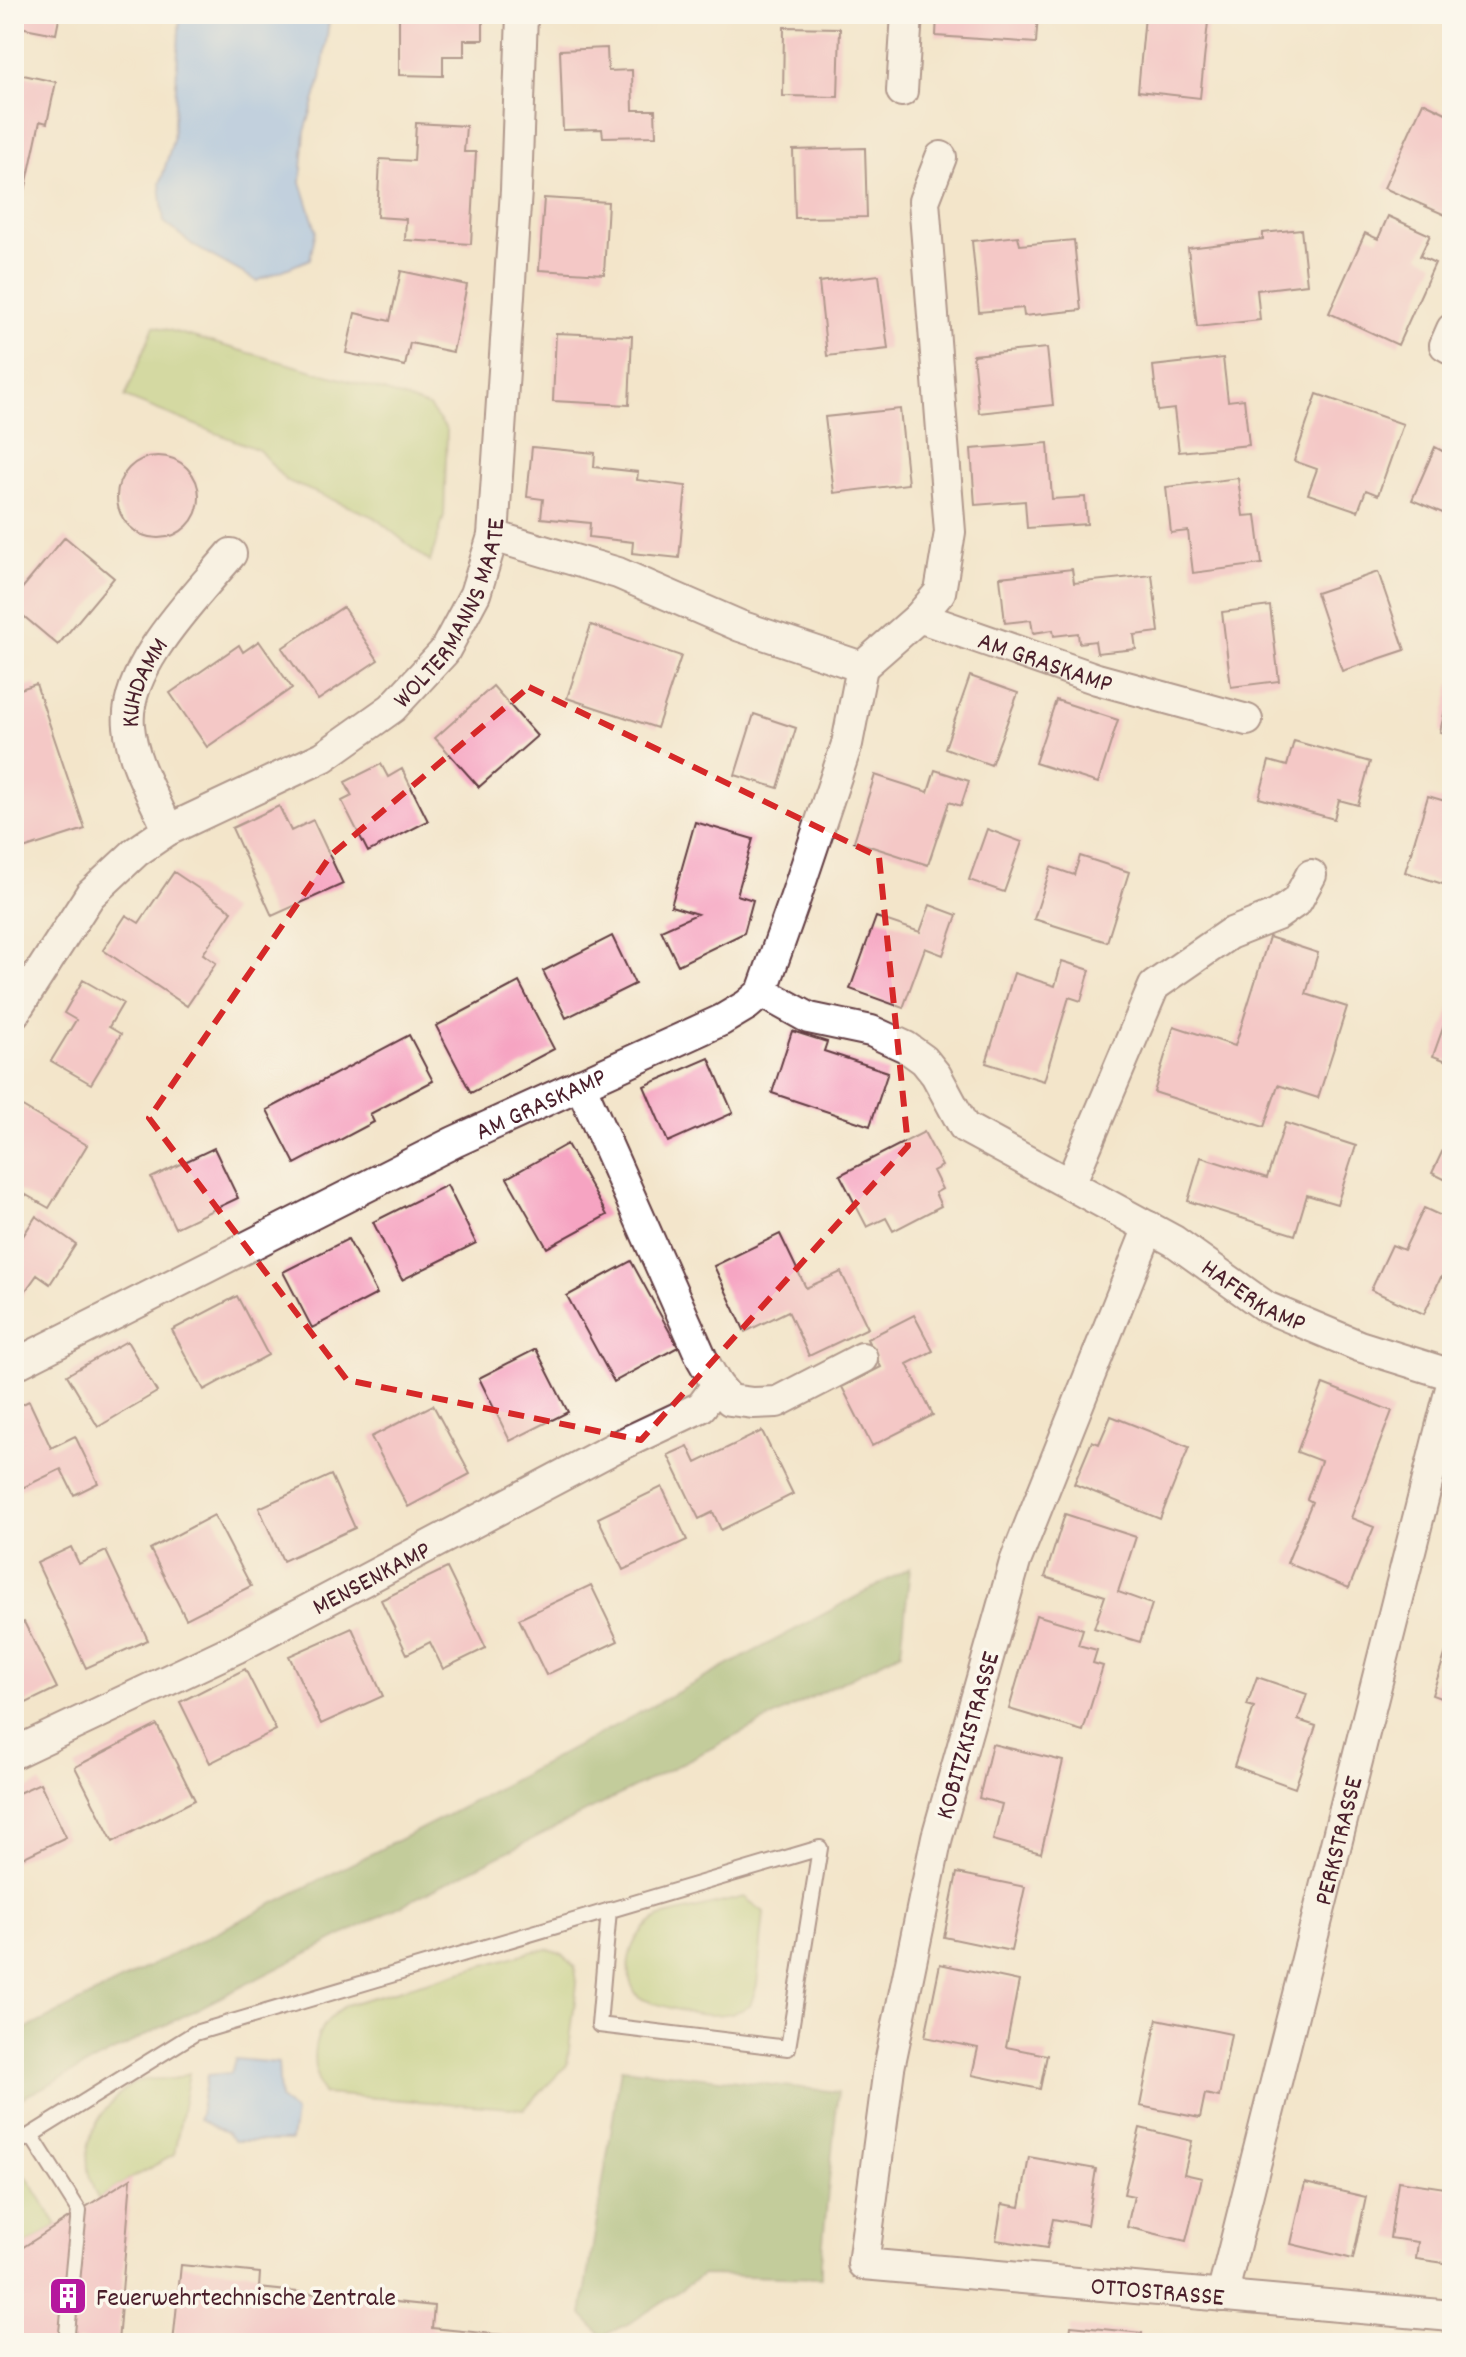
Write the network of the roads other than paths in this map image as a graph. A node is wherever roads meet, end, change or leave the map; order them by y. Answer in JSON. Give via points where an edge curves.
{"nodes":[{"id":1,"x":522,"y":14,"type":"edge"},
{"id":2,"x":907,"y":14,"type":"edge"},
{"id":3,"x":902,"y":91,"type":"dead end"},
{"id":4,"x":941,"y":157,"type":"dead end"},
{"id":5,"x":1452,"y":329,"type":"edge"},
{"id":6,"x":1452,"y":349,"type":"edge"},
{"id":7,"x":493,"y":536,"type":"junction"},
{"id":8,"x":231,"y":554,"type":"dead end"},
{"id":9,"x":919,"y":617,"type":"junction"},
{"id":10,"x":862,"y":667,"type":"junction"},
{"id":11,"x":1247,"y":720,"type":"dead end"},
{"id":12,"x":168,"y":830,"type":"junction"},
{"id":13,"x":1311,"y":875,"type":"dead end"},
{"id":14,"x":762,"y":992,"type":"junction"},
{"id":15,"x":14,"y":1013,"type":"edge"},
{"id":16,"x":580,"y":1084,"type":"junction"},
{"id":17,"x":1070,"y":1184,"type":"junction"},
{"id":18,"x":1149,"y":1227,"type":"junction"},
{"id":19,"x":862,"y":1358,"type":"dead end"},
{"id":20,"x":14,"y":1365,"type":"edge"},
{"id":21,"x":1452,"y":1375,"type":"edge"},
{"id":22,"x":1452,"y":1384,"type":"edge"},
{"id":23,"x":717,"y":1385,"type":"junction"},
{"id":24,"x":14,"y":1753,"type":"edge"},
{"id":25,"x":609,"y":1910,"type":"junction"},
{"id":26,"x":31,"y":2135,"type":"junction"},
{"id":27,"x":14,"y":2145,"type":"edge"},
{"id":28,"x":863,"y":2264,"type":"joint"},
{"id":29,"x":1222,"y":2296,"type":"junction"},
{"id":30,"x":1452,"y":2316,"type":"edge"},
{"id":31,"x":66,"y":2343,"type":"edge"}],
"edges":[{"from":1,"to":7,"type":"street","name":"WOLTERMANNS MAATE"},
{"from":2,"to":3,"type":"street"},
{"from":4,"to":9,"type":"street","via":[[924,201],[950,532],[940,592]]},
{"from":5,"to":6,"type":"street","via":[[1445,345]]},
{"from":7,"to":10,"type":"street","via":[[618,573],[740,626]]},
{"from":7,"to":12,"type":"street","name":"WOLTERMANNS MAATE","via":[[475,594],[444,652],[392,708],[323,757]]},
{"from":8,"to":12,"type":"street","name":"KUHDAMM","via":[[179,616],[131,693],[129,725],[136,756]]},
{"from":9,"to":10,"type":"street"},
{"from":9,"to":11,"type":"street","name":"AM GRASKAMP","via":[[1097,679]]},
{"from":10,"to":14,"type":"street","via":[[847,744]]},
{"from":12,"to":15,"type":"street","name":"WOLTERMANNS MAATE","via":[[90,895]]},
{"from":13,"to":17,"type":"street","via":[[1297,901],[1229,934],[1154,986]]},
{"from":14,"to":16,"type":"street","name":"AM GRASKAMP","via":[[722,1020]]},
{"from":14,"to":17,"type":"street","name":"HAFERKAMP","via":[[809,1018],[871,1031],[906,1047],[936,1075],[964,1127]]},
{"from":16,"to":20,"type":"street","name":"AM GRASKAMP","via":[[454,1142]]},
{"from":16,"to":23,"type":"street"},
{"from":17,"to":18,"type":"street","name":"HAFERKAMP"},
{"from":18,"to":21,"type":"street","name":"HAFERKAMP","via":[[1266,1307],[1359,1346]]},
{"from":18,"to":28,"type":"street","name":"KOBITZKISTRASSE","via":[[1015,1562],[937,1837],[889,2068]]},
{"from":19,"to":23,"type":"street","via":[[777,1402],[730,1400]]},
{"from":22,"to":29,"type":"street","name":"PERKSTRASSE"},
{"from":23,"to":24,"type":"street","name":"MENSENKAMP","via":[[701,1407],[236,1648]]},
{"from":25,"to":25,"type":"lane","via":[[820,1848],[788,2048],[599,2025]]},
{"from":25,"to":26,"type":"lane","via":[[195,2033]]},
{"from":26,"to":27,"type":"lane"},
{"from":26,"to":31,"type":"lane","via":[[79,2211]]},
{"from":28,"to":29,"type":"street","name":"OTTOSTRASSE"},
{"from":29,"to":30,"type":"street","name":"OTTOSTRASSE"}]}
